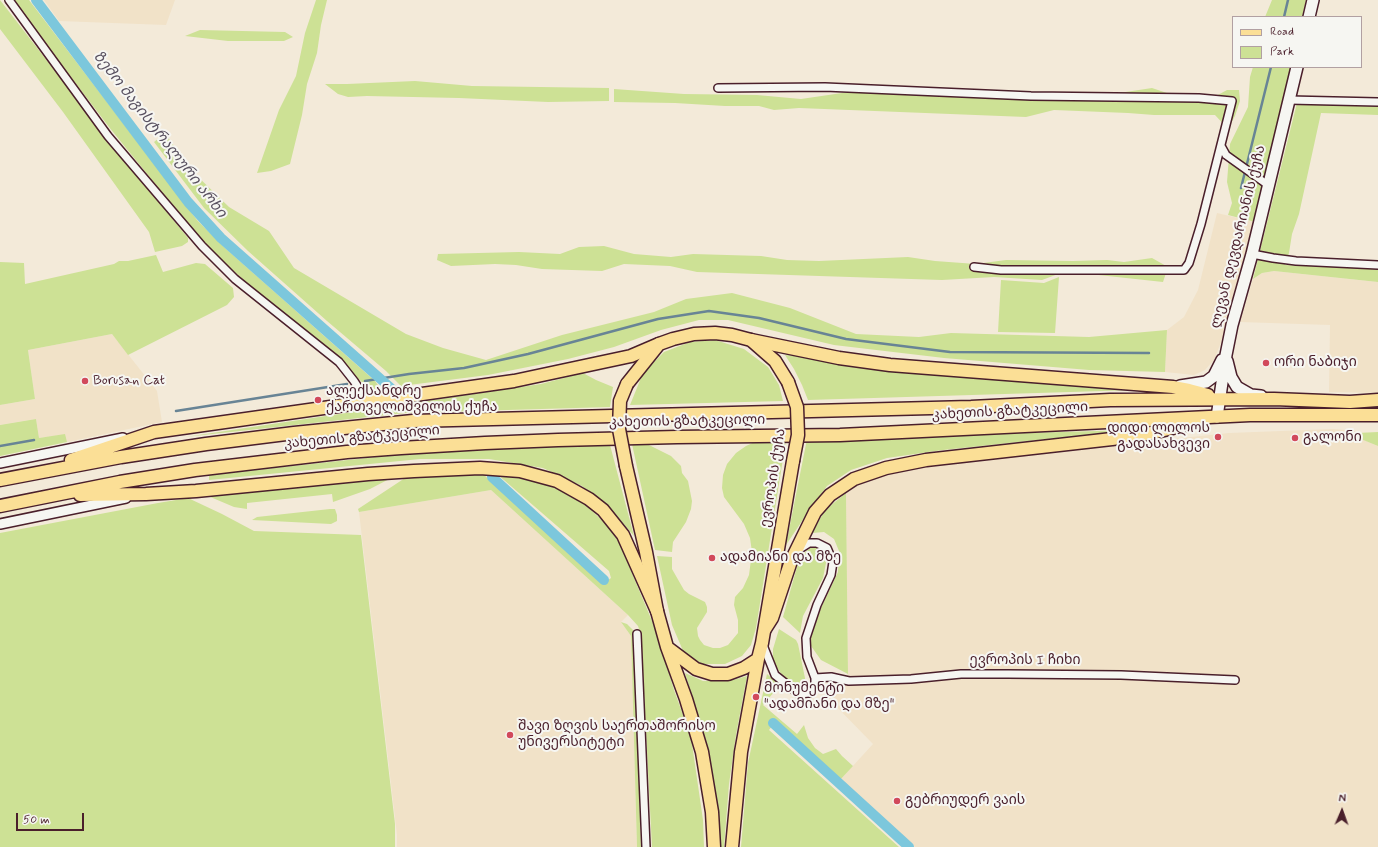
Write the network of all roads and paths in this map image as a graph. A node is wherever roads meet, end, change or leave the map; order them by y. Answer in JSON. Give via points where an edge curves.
{"nodes":[{"id":1,"x":9,"y":0,"type":"edge"},
{"id":2,"x":1313,"y":0,"type":"edge"},
{"id":3,"x":1309,"y":16,"type":"edge"},
{"id":4,"x":1297,"y":68,"type":"edge"},
{"id":5,"x":718,"y":88,"type":"dead end"},
{"id":6,"x":1288,"y":100,"type":"junction"},
{"id":7,"x":1378,"y":102,"type":"edge"},
{"id":8,"x":1220,"y":146,"type":"junction"},
{"id":9,"x":1268,"y":186,"type":"junction"},
{"id":10,"x":1252,"y":254,"type":"junction"},
{"id":11,"x":1378,"y":265,"type":"edge"},
{"id":12,"x":974,"y":267,"type":"dead end"},
{"id":13,"x":751,"y":340,"type":"junction"},
{"id":14,"x":659,"y":344,"type":"junction"},
{"id":15,"x":1226,"y":354,"type":"junction"},
{"id":16,"x":1173,"y":387,"type":"junction"},
{"id":17,"x":1220,"y":399,"type":"junction"},
{"id":18,"x":1274,"y":399,"type":"junction"},
{"id":19,"x":1378,"y":400,"type":"edge"},
{"id":20,"x":367,"y":401,"type":"junction"},
{"id":21,"x":1378,"y":415,"type":"edge"},
{"id":22,"x":1217,"y":417,"type":"junction"},
{"id":23,"x":154,"y":432,"type":"junction"},
{"id":24,"x":0,"y":463,"type":"edge"},
{"id":25,"x":195,"y":470,"type":"junction"},
{"id":26,"x":26,"y":475,"type":"junction"},
{"id":27,"x":0,"y":480,"type":"edge"},
{"id":28,"x":146,"y":494,"type":"junction"},
{"id":29,"x":47,"y":496,"type":"junction"},
{"id":30,"x":0,"y":506,"type":"edge"},
{"id":31,"x":0,"y":524,"type":"edge"},
{"id":32,"x":796,"y":551,"type":"junction"},
{"id":33,"x":657,"y":611,"type":"junction"},
{"id":34,"x":765,"y":629,"type":"junction"},
{"id":35,"x":637,"y":634,"type":"dead end"},
{"id":36,"x":762,"y":643,"type":"junction"},
{"id":37,"x":667,"y":647,"type":"junction"},
{"id":38,"x":758,"y":659,"type":"junction"},
{"id":39,"x":815,"y":678,"type":"junction"},
{"id":40,"x":1235,"y":680,"type":"dead end"},
{"id":41,"x":646,"y":847,"type":"edge"},
{"id":42,"x":714,"y":847,"type":"edge"},
{"id":43,"x":732,"y":847,"type":"edge"}],
"edges":[{"from":1,"to":20,"type":"street","via":[[108,136],[202,246],[235,279],[339,362]]},
{"from":2,"to":3,"type":"main road"},
{"from":4,"to":6,"type":"main road","name":"ლევან დევდარიანის ქუჩა"},
{"from":5,"to":8,"type":"street","via":[[826,87],[1232,101]]},
{"from":6,"to":7,"type":"street"},
{"from":6,"to":9,"type":"main road","name":"ლევან დევდარიანის ქუჩა"},
{"from":8,"to":9,"type":"street","via":[[1226,155]]},
{"from":8,"to":12,"type":"street","via":[[1197,237],[1189,263],[1184,270],[1001,270]]},
{"from":9,"to":10,"type":"main road","name":"ლევან დევდარიანის ქუჩა"},
{"from":10,"to":11,"type":"street","via":[[1296,261]]},
{"from":10,"to":15,"type":"main road","name":"ლევან დევდარიანის ქუჩა"},
{"from":13,"to":14,"type":"main road","name":"ევროპის ქუჩა","via":[[708,333],[694,334]]},
{"from":13,"to":16,"type":"main road","via":[[890,365]]},
{"from":13,"to":34,"type":"main road","name":"ევროპის ქუჩა","bridge":true,"via":[[775,361],[788,382],[797,407],[798,435]]},
{"from":14,"to":20,"type":"main road","name":"ევროპის ქუჩა","via":[[631,356],[514,381]]},
{"from":14,"to":33,"type":"main road","bridge":true,"via":[[627,384],[620,401],[619,429]]},
{"from":15,"to":16,"type":"main road","via":[[1214,376],[1206,382]]},
{"from":15,"to":17,"type":"main road","name":"ლევან დევდარიანის ქუჩა"},
{"from":15,"to":18,"type":"main road","via":[[1231,377],[1237,387],[1251,395]]},
{"from":16,"to":17,"type":"main road"},
{"from":17,"to":18,"type":"main road","name":"კახეთის გზატკეცილი"},
{"from":17,"to":22,"type":"main road","name":"ლევან დევდარიანის ქუჩა"},
{"from":17,"to":26,"type":"main road","name":"კახეთის გზატკეცილი","via":[[413,421],[206,444]]},
{"from":18,"to":19,"type":"main road","name":"კახეთის გზატკეცილი","via":[[1350,402]]},
{"from":20,"to":23,"type":"main road","name":"ევროპის ქუჩა"},
{"from":21,"to":22,"type":"main road","name":"კახეთის გზატკეცილი"},
{"from":22,"to":25,"type":"main road","name":"კახეთის გზატკეცილი","via":[[840,435],[477,443],[348,452]]},
{"from":22,"to":32,"type":"main road","via":[[1152,434],[926,460],[886,468],[854,479],[830,495],[814,512]]},
{"from":23,"to":24,"type":"street"},
{"from":23,"to":26,"type":"main road","name":"ევროპის ქუჩა"},
{"from":25,"to":28,"type":"main road"},
{"from":25,"to":29,"type":"main road","name":"კახეთის გზატკეცილი"},
{"from":26,"to":27,"type":"main road","name":"კახეთის გზატკეცილი"},
{"from":28,"to":29,"type":"main road"},
{"from":28,"to":31,"type":"street"},
{"from":28,"to":33,"type":"main road","via":[[414,471],[480,468],[520,471],[557,481],[603,510],[623,535]]},
{"from":29,"to":30,"type":"main road","name":"კახეთის გზატკეცილი"},
{"from":32,"to":34,"type":"main road","via":[[772,618]]},
{"from":32,"to":39,"type":"street","via":[[809,543],[817,543],[827,548],[833,562],[831,575],[806,638],[807,657]]},
{"from":33,"to":37,"type":"main road"},
{"from":34,"to":36,"type":"main road","name":"ევროპის ქუჩა"},
{"from":35,"to":41,"type":"street"},
{"from":36,"to":38,"type":"main road","name":"ევროპის ქუჩა"},
{"from":36,"to":39,"type":"street","via":[[775,675],[799,694],[810,693],[815,687]]},
{"from":37,"to":38,"type":"main road","via":[[696,669],[712,674],[728,674]]},
{"from":37,"to":42,"type":"main road","via":[[702,752],[712,812]]},
{"from":38,"to":43,"type":"main road","name":"ევროპის ქუჩა","via":[[741,752]]},
{"from":39,"to":40,"type":"street","name":"ევროპის I ჩიხი","via":[[831,677],[849,681],[961,674],[1008,674]]}]}
